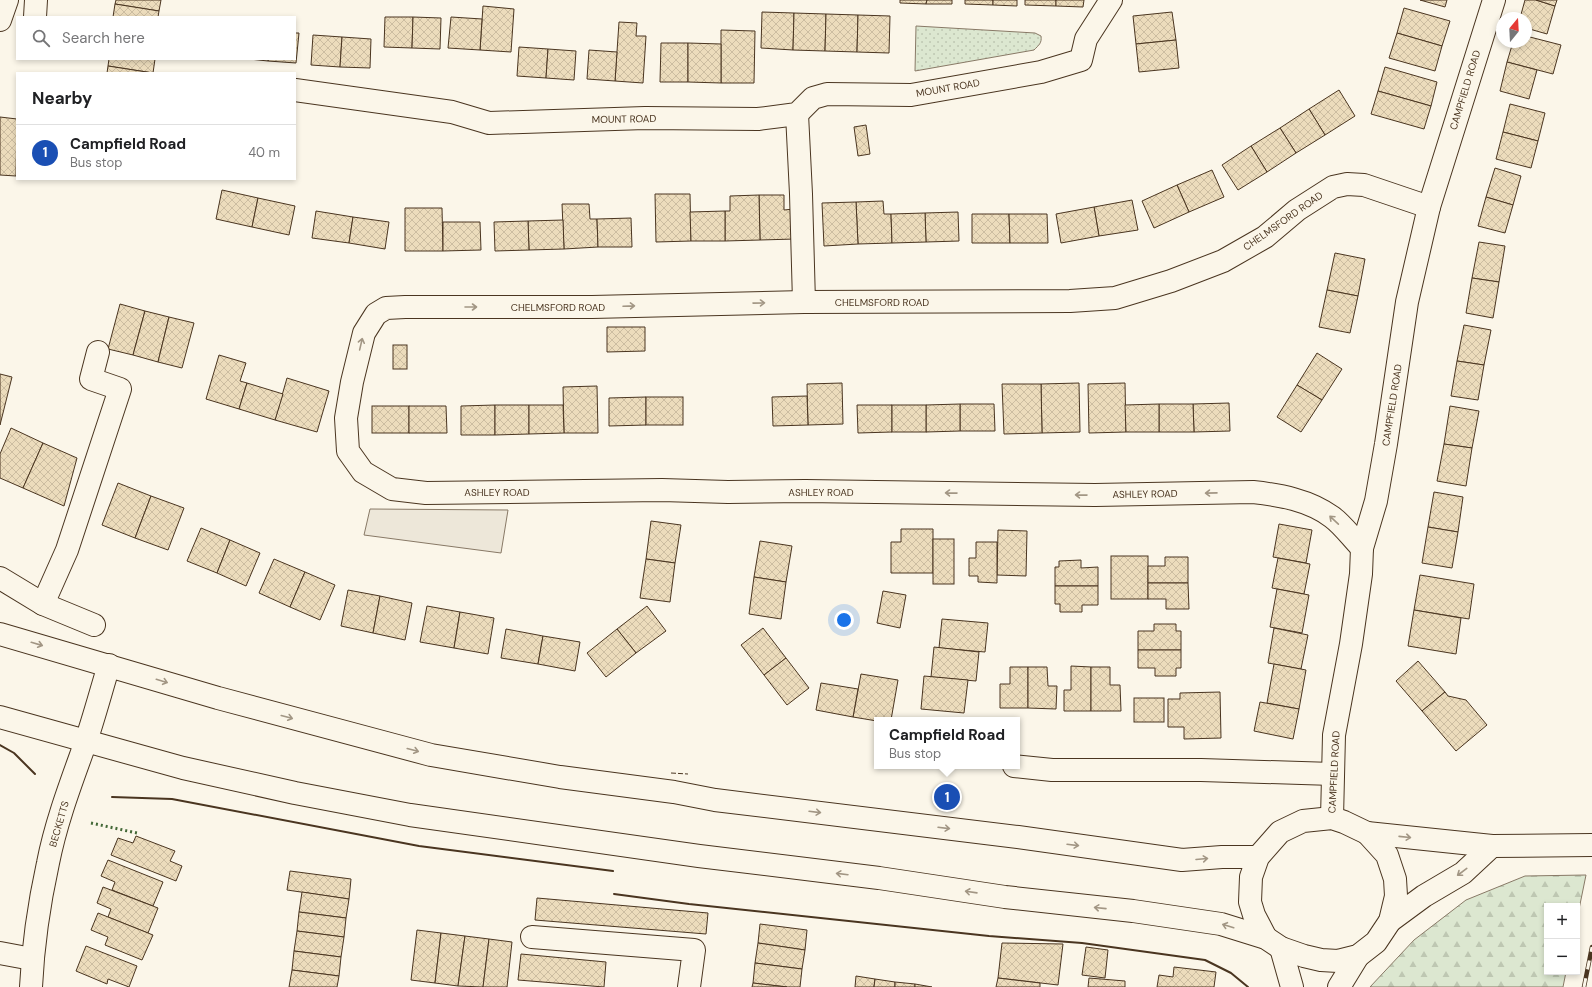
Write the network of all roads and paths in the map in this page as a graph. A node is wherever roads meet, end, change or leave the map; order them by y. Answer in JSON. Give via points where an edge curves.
{"nodes":[{"id":1,"x":6,"y":0,"type":"edge"},
{"id":2,"x":36,"y":0,"type":"edge"},
{"id":3,"x":1111,"y":0,"type":"edge"},
{"id":4,"x":1494,"y":0,"type":"edge"},
{"id":5,"x":35,"y":16,"type":"edge"},
{"id":6,"x":0,"y":20,"type":"edge"},
{"id":7,"x":296,"y":90,"type":"edge"},
{"id":8,"x":797,"y":114,"type":"junction"},
{"id":9,"x":1429,"y":207,"type":"junction"},
{"id":10,"x":804,"y":302,"type":"junction"},
{"id":11,"x":98,"y":352,"type":"dead end"},
{"id":12,"x":352,"y":382,"type":"joint"},
{"id":13,"x":1362,"y":548,"type":"junction"},
{"id":14,"x":0,"y":578,"type":"edge"},
{"id":15,"x":44,"y":604,"type":"junction"},
{"id":16,"x":94,"y":624,"type":"dead end"},
{"id":17,"x":0,"y":634,"type":"edge"},
{"id":18,"x":109,"y":665,"type":"junction"},
{"id":19,"x":0,"y":717,"type":"edge"},
{"id":20,"x":86,"y":742,"type":"junction"},
{"id":21,"x":1020,"y":767,"type":"edge"},
{"id":22,"x":1333,"y":774,"type":"junction"},
{"id":23,"x":1332,"y":818,"type":"junction"},
{"id":24,"x":1367,"y":833,"type":"junction"},
{"id":25,"x":1592,"y":845,"type":"edge"},
{"id":26,"x":1492,"y":846,"type":"junction"},
{"id":27,"x":1258,"y":857,"type":"junction"},
{"id":28,"x":1390,"y":921,"type":"junction"},
{"id":29,"x":532,"y":937,"type":"dead end"},
{"id":30,"x":1273,"y":943,"type":"junction"},
{"id":31,"x":0,"y":953,"type":"edge"},
{"id":32,"x":1358,"y":956,"type":"junction"},
{"id":33,"x":32,"y":959,"type":"junction"},
{"id":34,"x":31,"y":987,"type":"edge"},
{"id":35,"x":689,"y":987,"type":"edge"},
{"id":36,"x":1292,"y":987,"type":"edge"},
{"id":37,"x":1339,"y":987,"type":"edge"}],
"edges":[{"from":1,"to":6,"type":"main road"},
{"from":2,"to":5,"type":"main road"},
{"from":3,"to":8,"type":"main road","name":"MOUNT ROAD","via":[[1086,39],[1081,60],[1041,72],[911,95],[827,94],[813,98]]},
{"from":4,"to":9,"type":"main road","name":"CAMPFIELD ROAD"},
{"from":7,"to":8,"type":"main road","name":"MOUNT ROAD","via":[[452,112],[488,123],[645,118],[758,119]]},
{"from":8,"to":10,"type":"main road"},
{"from":9,"to":10,"type":"main road","name":"CHELMSFORD ROAD","via":[[1364,185],[1347,184],[1333,188],[1297,210],[1265,237],[1223,261],[1115,298],[1070,302]]},
{"from":9,"to":13,"type":"main road","name":"CAMPFIELD ROAD","via":[[1408,302],[1376,501]]},
{"from":12,"to":10,"type":"main road","name":"CHELMSFORD ROAD","one_way":true,"via":[[364,333],[376,314],[386,308]]},
{"from":11,"to":15,"type":"main road","via":[[91,379],[120,389],[68,550]]},
{"from":13,"to":12,"type":"main road","name":"ASHLEY ROAD","one_way":true,"via":[[1332,518],[1315,507],[1293,499],[1253,492],[1095,495],[662,490],[426,493],[392,489],[364,472],[348,451],[346,418]]},
{"from":13,"to":22,"type":"main road","name":"CAMPFIELD ROAD","via":[[1351,644],[1334,735]]},
{"from":14,"to":15,"type":"main road"},
{"from":15,"to":16,"type":"main road"},
{"from":17,"to":18,"type":"main road","one_way":true},
{"from":18,"to":20,"type":"main road","name":"BECKETTS"},
{"from":18,"to":27,"type":"main road","one_way":true,"via":[[218,698],[431,755],[560,777],[716,800],[1182,860]]},
{"from":19,"to":20,"type":"main road"},
{"from":30,"to":20,"type":"main road","one_way":true,"via":[[1221,924],[684,854],[410,815],[190,770]]},
{"from":20,"to":33,"type":"main road","name":"BECKETTS","via":[[63,806],[48,862]]},
{"from":21,"to":22,"type":"main road","via":[[1052,770],[1201,770]]},
{"from":22,"to":23,"type":"main road","name":"CAMPFIELD ROAD"},
{"from":23,"to":24,"type":"main road"},
{"from":23,"to":27,"type":"main road","via":[[1303,821],[1280,832]]},
{"from":24,"to":26,"type":"main road","one_way":true},
{"from":24,"to":28,"type":"main road","via":[[1386,855],[1395,879],[1396,896]]},
{"from":25,"to":26,"type":"main road"},
{"from":26,"to":28,"type":"main road","one_way":true,"via":[[1463,873],[1424,896]]},
{"from":27,"to":30,"type":"main road","via":[[1251,877],[1250,902],[1254,915]]},
{"from":28,"to":32,"type":"main road","via":[[1376,942]]},
{"from":29,"to":35,"type":"main road","via":[[694,950]]},
{"from":30,"to":32,"type":"main road","via":[[1321,960],[1338,961]]},
{"from":30,"to":36,"type":"main road"},
{"from":31,"to":33,"type":"main road"},
{"from":32,"to":37,"type":"main road"},
{"from":33,"to":34,"type":"main road","name":"BECKETTS"}]}
